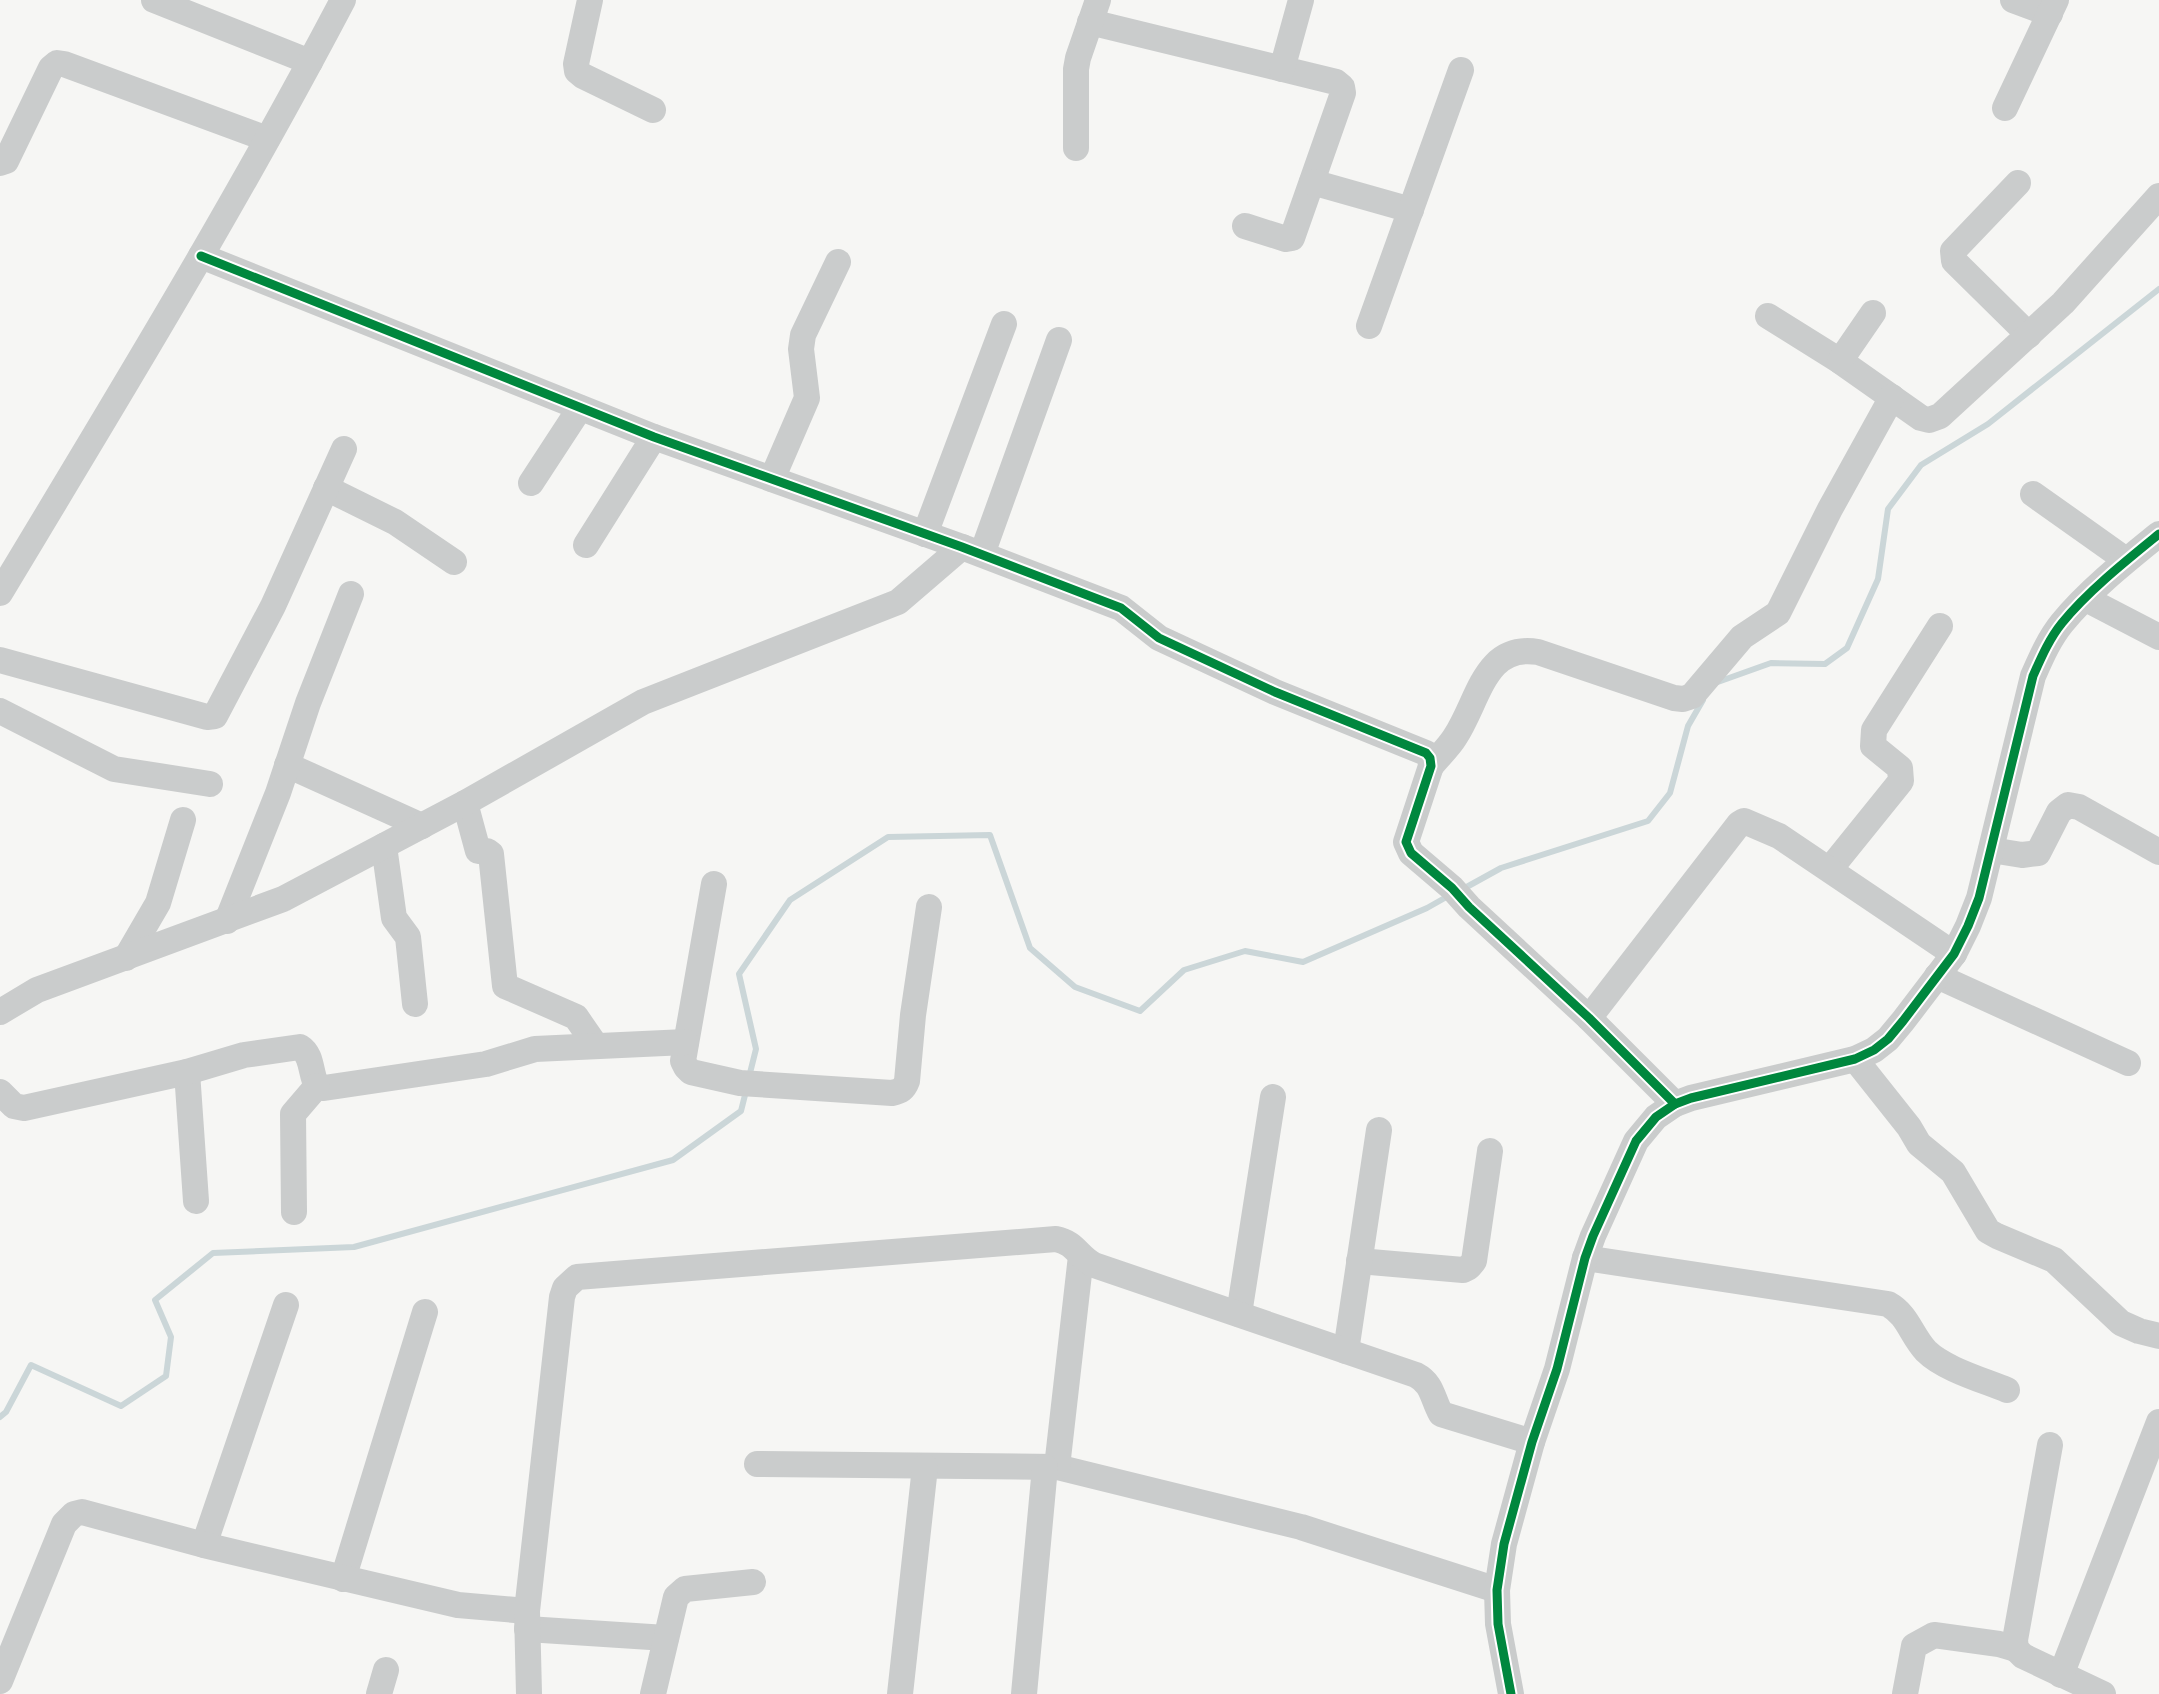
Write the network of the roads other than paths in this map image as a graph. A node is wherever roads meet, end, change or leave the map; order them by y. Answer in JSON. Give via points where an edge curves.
{"nodes":[{"id":1,"x":154,"y":0,"type":"edge"},
{"id":2,"x":343,"y":0,"type":"edge"},
{"id":3,"x":590,"y":0,"type":"edge"},
{"id":4,"x":1301,"y":0,"type":"edge"},
{"id":5,"x":2013,"y":0,"type":"edge"},
{"id":6,"x":2053,"y":7,"type":"edge"},
{"id":7,"x":1094,"y":11,"type":"edge"},
{"id":8,"x":310,"y":62,"type":"junction"},
{"id":9,"x":1282,"y":69,"type":"junction"},
{"id":10,"x":1461,"y":70,"type":"dead end"},
{"id":11,"x":2005,"y":108,"type":"dead end"},
{"id":12,"x":653,"y":110,"type":"dead end"},
{"id":13,"x":267,"y":139,"type":"junction"},
{"id":14,"x":1076,"y":148,"type":"dead end"},
{"id":15,"x":0,"y":163,"type":"edge"},
{"id":16,"x":1312,"y":182,"type":"junction"},
{"id":17,"x":2018,"y":183,"type":"dead end"},
{"id":18,"x":2159,"y":196,"type":"edge"},
{"id":19,"x":1410,"y":210,"type":"junction"},
{"id":20,"x":1245,"y":226,"type":"dead end"},
{"id":21,"x":201,"y":256,"type":"junction"},
{"id":22,"x":838,"y":262,"type":"dead end"},
{"id":23,"x":1873,"y":313,"type":"dead end"},
{"id":24,"x":1768,"y":316,"type":"dead end"},
{"id":25,"x":1004,"y":324,"type":"dead end"},
{"id":26,"x":1369,"y":326,"type":"dead end"},
{"id":27,"x":2029,"y":335,"type":"junction"},
{"id":28,"x":1059,"y":340,"type":"dead end"},
{"id":29,"x":1840,"y":360,"type":"junction"},
{"id":30,"x":1892,"y":397,"type":"junction"},
{"id":31,"x":580,"y":408,"type":"junction"},
{"id":32,"x":654,"y":437,"type":"junction"},
{"id":33,"x":344,"y":449,"type":"dead end"},
{"id":34,"x":772,"y":479,"type":"junction"},
{"id":35,"x":531,"y":483,"type":"dead end"},
{"id":36,"x":326,"y":488,"type":"junction"},
{"id":37,"x":2033,"y":494,"type":"dead end"},
{"id":38,"x":925,"y":534,"type":"junction"},
{"id":39,"x":2159,"y":534,"type":"edge"},
{"id":40,"x":586,"y":545,"type":"dead end"},
{"id":41,"x":972,"y":550,"type":"junction"},
{"id":42,"x":2126,"y":560,"type":"junction"},
{"id":43,"x":454,"y":562,"type":"dead end"},
{"id":44,"x":0,"y":593,"type":"edge"},
{"id":45,"x":351,"y":594,"type":"dead end"},
{"id":46,"x":2086,"y":599,"type":"junction"},
{"id":47,"x":1940,"y":626,"type":"dead end"},
{"id":48,"x":2159,"y":638,"type":"edge"},
{"id":49,"x":0,"y":660,"type":"edge"},
{"id":50,"x":0,"y":711,"type":"edge"},
{"id":51,"x":287,"y":765,"type":"junction"},
{"id":52,"x":1431,"y":766,"type":"junction"},
{"id":53,"x":210,"y":785,"type":"dead end"},
{"id":54,"x":465,"y":803,"type":"junction"},
{"id":55,"x":183,"y":820,"type":"dead end"},
{"id":56,"x":422,"y":826,"type":"junction"},
{"id":57,"x":384,"y":846,"type":"junction"},
{"id":58,"x":1991,"y":850,"type":"junction"},
{"id":59,"x":2159,"y":852,"type":"edge"},
{"id":60,"x":1830,"y":869,"type":"junction"},
{"id":61,"x":714,"y":884,"type":"dead end"},
{"id":62,"x":929,"y":907,"type":"dead end"},
{"id":63,"x":227,"y":921,"type":"junction"},
{"id":64,"x":1954,"y":954,"type":"junction"},
{"id":65,"x":126,"y":958,"type":"junction"},
{"id":66,"x":1937,"y":976,"type":"junction"},
{"id":67,"x":415,"y":1004,"type":"dead end"},
{"id":68,"x":0,"y":1012,"type":"edge"},
{"id":69,"x":1589,"y":1018,"type":"junction"},
{"id":70,"x":685,"y":1042,"type":"junction"},
{"id":71,"x":596,"y":1046,"type":"junction"},
{"id":72,"x":1855,"y":1059,"type":"junction"},
{"id":73,"x":2128,"y":1063,"type":"dead end"},
{"id":74,"x":187,"y":1072,"type":"junction"},
{"id":75,"x":317,"y":1086,"type":"junction"},
{"id":76,"x":0,"y":1092,"type":"edge"},
{"id":77,"x":1273,"y":1097,"type":"dead end"},
{"id":78,"x":1675,"y":1104,"type":"junction"},
{"id":79,"x":1379,"y":1130,"type":"dead end"},
{"id":80,"x":1490,"y":1151,"type":"dead end"},
{"id":81,"x":196,"y":1201,"type":"dead end"},
{"id":82,"x":294,"y":1212,"type":"dead end"},
{"id":83,"x":1081,"y":1256,"type":"junction"},
{"id":84,"x":1586,"y":1258,"type":"junction"},
{"id":85,"x":1359,"y":1261,"type":"junction"},
{"id":86,"x":286,"y":1305,"type":"dead end"},
{"id":87,"x":425,"y":1312,"type":"dead end"},
{"id":88,"x":1239,"y":1314,"type":"junction"},
{"id":89,"x":2159,"y":1336,"type":"edge"},
{"id":90,"x":1346,"y":1351,"type":"junction"},
{"id":91,"x":2007,"y":1390,"type":"dead end"},
{"id":92,"x":2159,"y":1422,"type":"edge"},
{"id":93,"x":1532,"y":1442,"type":"junction"},
{"id":94,"x":2050,"y":1445,"type":"dead end"},
{"id":95,"x":757,"y":1464,"type":"dead end"},
{"id":96,"x":925,"y":1467,"type":"junction"},
{"id":97,"x":1051,"y":1467,"type":"junction"},
{"id":98,"x":204,"y":1545,"type":"junction"},
{"id":99,"x":343,"y":1579,"type":"junction"},
{"id":100,"x":753,"y":1581,"type":"dead end"},
{"id":101,"x":1497,"y":1590,"type":"junction"},
{"id":102,"x":527,"y":1620,"type":"junction"},
{"id":103,"x":666,"y":1638,"type":"junction"},
{"id":104,"x":2016,"y":1649,"type":"junction"},
{"id":105,"x":2061,"y":1675,"type":"junction"},
{"id":106,"x":0,"y":1681,"type":"edge"},
{"id":107,"x":528,"y":1694,"type":"edge"},
{"id":108,"x":653,"y":1694,"type":"edge"},
{"id":109,"x":900,"y":1694,"type":"edge"},
{"id":110,"x":1024,"y":1694,"type":"edge"},
{"id":111,"x":1511,"y":1694,"type":"edge"},
{"id":112,"x":1905,"y":1694,"type":"edge"},
{"id":113,"x":2103,"y":1694,"type":"edge"}],
"edges":[{"from":1,"to":8,"type":"street"},
{"from":2,"to":8,"type":"street"},
{"from":3,"to":12,"type":"street","via":[[578,71]]},
{"from":4,"to":9,"type":"street"},
{"from":5,"to":6,"type":"street"},
{"from":6,"to":11,"type":"street"},
{"from":7,"to":9,"type":"street"},
{"from":7,"to":14,"type":"street","via":[[1076,69]]},
{"from":8,"to":13,"type":"street"},
{"from":9,"to":16,"type":"street","via":[[1342,87]]},
{"from":10,"to":19,"type":"street"},
{"from":13,"to":15,"type":"street","via":[[57,63],[6,161]]},
{"from":13,"to":21,"type":"street"},
{"from":16,"to":19,"type":"street"},
{"from":16,"to":20,"type":"street","via":[[1292,238]]},
{"from":17,"to":27,"type":"street","via":[[1952,256]]},
{"from":18,"to":27,"type":"street"},
{"from":19,"to":26,"type":"street"},
{"from":21,"to":31,"type":"street"},
{"from":21,"to":44,"type":"street"},
{"from":22,"to":34,"type":"street","via":[[803,335],[807,398]]},
{"from":23,"to":29,"type":"street"},
{"from":24,"to":29,"type":"street"},
{"from":25,"to":38,"type":"street"},
{"from":27,"to":30,"type":"street","via":[[1940,416],[1921,418]]},
{"from":28,"to":41,"type":"street"},
{"from":29,"to":30,"type":"street"},
{"from":30,"to":52,"type":"street","via":[[1778,613],[1742,638],[1692,696],[1674,698],[1538,652],[1510,653],[1491,669],[1456,737]]},
{"from":31,"to":32,"type":"street"},
{"from":31,"to":35,"type":"street"},
{"from":32,"to":34,"type":"street"},
{"from":32,"to":40,"type":"street"},
{"from":33,"to":36,"type":"street"},
{"from":34,"to":38,"type":"street"},
{"from":36,"to":43,"type":"street","via":[[395,522]]},
{"from":36,"to":49,"type":"street","via":[[273,606],[215,716]]},
{"from":37,"to":42,"type":"street"},
{"from":38,"to":41,"type":"street"},
{"from":39,"to":42,"type":"street"},
{"from":41,"to":52,"type":"street","via":[[1121,608],[1159,638],[1275,692],[1426,753]]},
{"from":41,"to":54,"type":"street","via":[[898,602],[643,702]]},
{"from":42,"to":46,"type":"street"},
{"from":45,"to":51,"type":"street"},
{"from":46,"to":48,"type":"street"},
{"from":46,"to":58,"type":"street","via":[[2062,623],[2033,676]]},
{"from":47,"to":60,"type":"street","via":[[1874,730],[1873,746],[1900,768],[1900,781]]},
{"from":50,"to":53,"type":"street","via":[[114,769]]},
{"from":51,"to":56,"type":"street"},
{"from":51,"to":63,"type":"street"},
{"from":52,"to":69,"type":"street","via":[[1406,842],[1411,853]]},
{"from":54,"to":56,"type":"street"},
{"from":54,"to":71,"type":"street","via":[[478,851],[491,854],[505,986],[576,1017]]},
{"from":55,"to":65,"type":"street","via":[[158,903]]},
{"from":56,"to":57,"type":"street"},
{"from":57,"to":63,"type":"street","via":[[283,899]]},
{"from":57,"to":67,"type":"street","via":[[394,918],[408,937]]},
{"from":58,"to":59,"type":"street","via":[[2038,853],[2059,812],[2068,806],[2079,807]]},
{"from":58,"to":64,"type":"street","via":[[1979,898]]},
{"from":60,"to":64,"type":"street"},
{"from":60,"to":69,"type":"street","via":[[1779,836],[1750,822],[1739,824]]},
{"from":61,"to":70,"type":"street"},
{"from":62,"to":70,"type":"street","via":[[907,1081],[900,1091],[740,1083],[691,1072],[685,1067]]},
{"from":63,"to":65,"type":"street"},
{"from":64,"to":66,"type":"street"},
{"from":65,"to":68,"type":"street","via":[[37,990]]},
{"from":66,"to":72,"type":"street","via":[[1888,1039]]},
{"from":66,"to":73,"type":"street"},
{"from":69,"to":78,"type":"street"},
{"from":70,"to":71,"type":"street"},
{"from":71,"to":75,"type":"street","via":[[535,1049],[486,1064]]},
{"from":72,"to":78,"type":"street"},
{"from":72,"to":89,"type":"street","via":[[1919,1144],[1953,1172],[1988,1231],[2054,1260],[2121,1323]]},
{"from":74,"to":75,"type":"street","via":[[244,1055],[299,1047],[307,1055]]},
{"from":74,"to":76,"type":"street","via":[[24,1108],[14,1106]]},
{"from":74,"to":81,"type":"street"},
{"from":75,"to":82,"type":"street","via":[[293,1114]]},
{"from":77,"to":88,"type":"street"},
{"from":78,"to":84,"type":"street","via":[[1656,1117],[1636,1141]]},
{"from":79,"to":85,"type":"street"},
{"from":80,"to":85,"type":"street","via":[[1474,1261],[1469,1267]]},
{"from":83,"to":88,"type":"street","via":[[1094,1265]]},
{"from":83,"to":97,"type":"street"},
{"from":83,"to":102,"type":"street","via":[[1074,1246],[1056,1239],[578,1277],[562,1297]]},
{"from":84,"to":91,"type":"street","via":[[1888,1304],[1905,1317],[1921,1345],[1935,1358]]},
{"from":84,"to":93,"type":"street"},
{"from":85,"to":90,"type":"street"},
{"from":86,"to":98,"type":"street"},
{"from":87,"to":99,"type":"street"},
{"from":88,"to":90,"type":"street"},
{"from":90,"to":93,"type":"street","via":[[1425,1380],[1448,1418]]},
{"from":92,"to":105,"type":"street"},
{"from":93,"to":101,"type":"street","via":[[1504,1544]]},
{"from":94,"to":104,"type":"street"},
{"from":95,"to":96,"type":"street"},
{"from":96,"to":97,"type":"street"},
{"from":96,"to":109,"type":"street"},
{"from":97,"to":101,"type":"street","via":[[1301,1527]]},
{"from":97,"to":110,"type":"street"},
{"from":98,"to":99,"type":"street"},
{"from":98,"to":106,"type":"street","via":[[90,1513],[74,1514],[64,1524]]},
{"from":99,"to":102,"type":"street"},
{"from":100,"to":103,"type":"street","via":[[680,1592]]},
{"from":101,"to":111,"type":"street","via":[[1498,1624]]},
{"from":102,"to":103,"type":"street"},
{"from":102,"to":107,"type":"street"},
{"from":103,"to":108,"type":"street"},
{"from":104,"to":105,"type":"street"},
{"from":104,"to":112,"type":"street","via":[[1934,1635],[1914,1646]]},
{"from":105,"to":113,"type":"street"}]}
